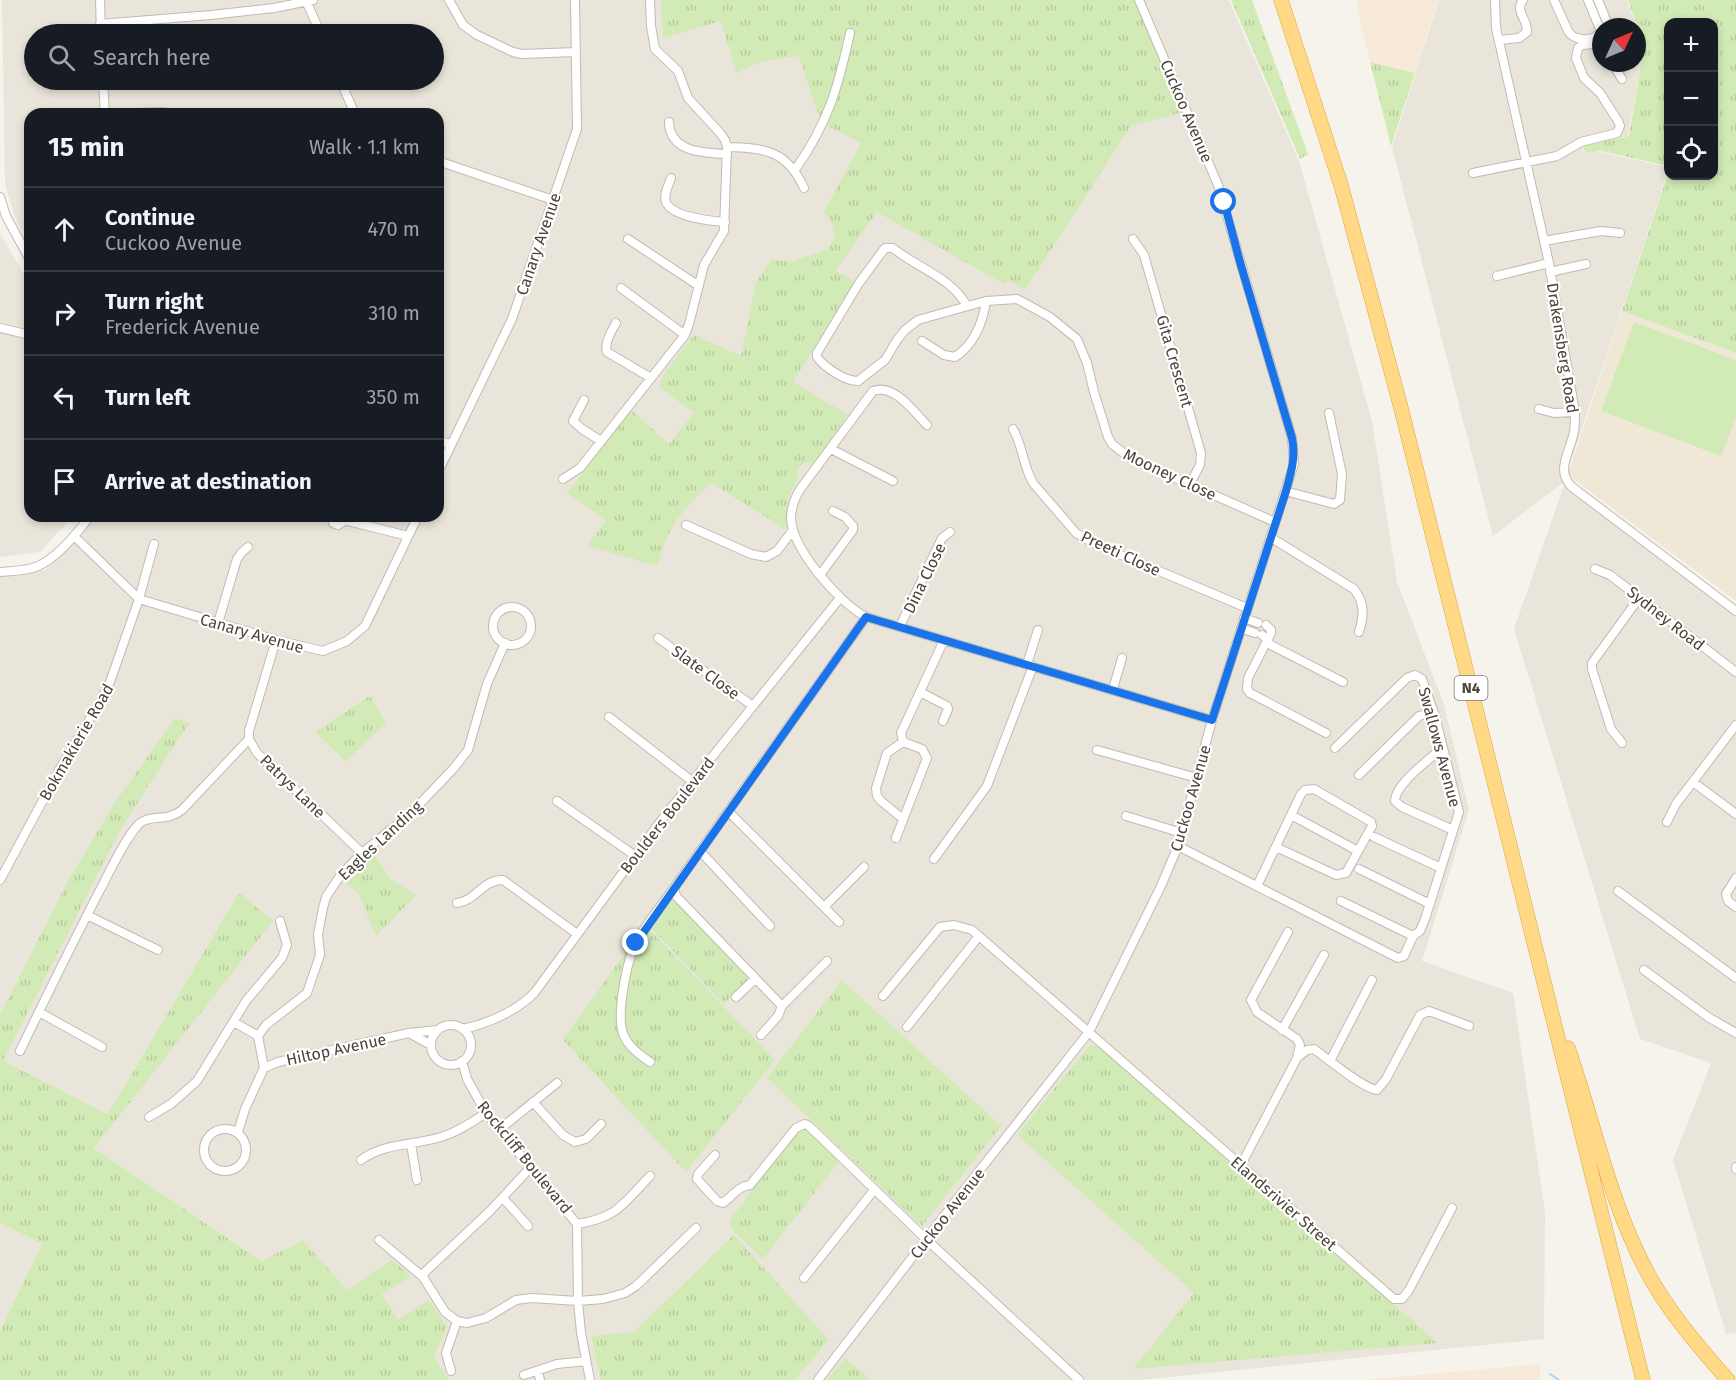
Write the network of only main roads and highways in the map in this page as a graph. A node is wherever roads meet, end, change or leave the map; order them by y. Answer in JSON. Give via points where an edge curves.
{"nodes":[{"id":1,"x":1281,"y":0,"type":"edge"},
{"id":2,"x":1546,"y":990,"type":"junction"},
{"id":3,"x":1643,"y":1380,"type":"edge"},
{"id":4,"x":1728,"y":1380,"type":"edge"}],
"edges":[{"from":1,"to":2,"type":"highway","number":"N4","via":[[1341,185],[1380,330]]},
{"from":2,"to":3,"type":"highway","number":"N4"},
{"from":2,"to":4,"type":"highway","via":[[1640,1257],[1674,1313]]}]}
